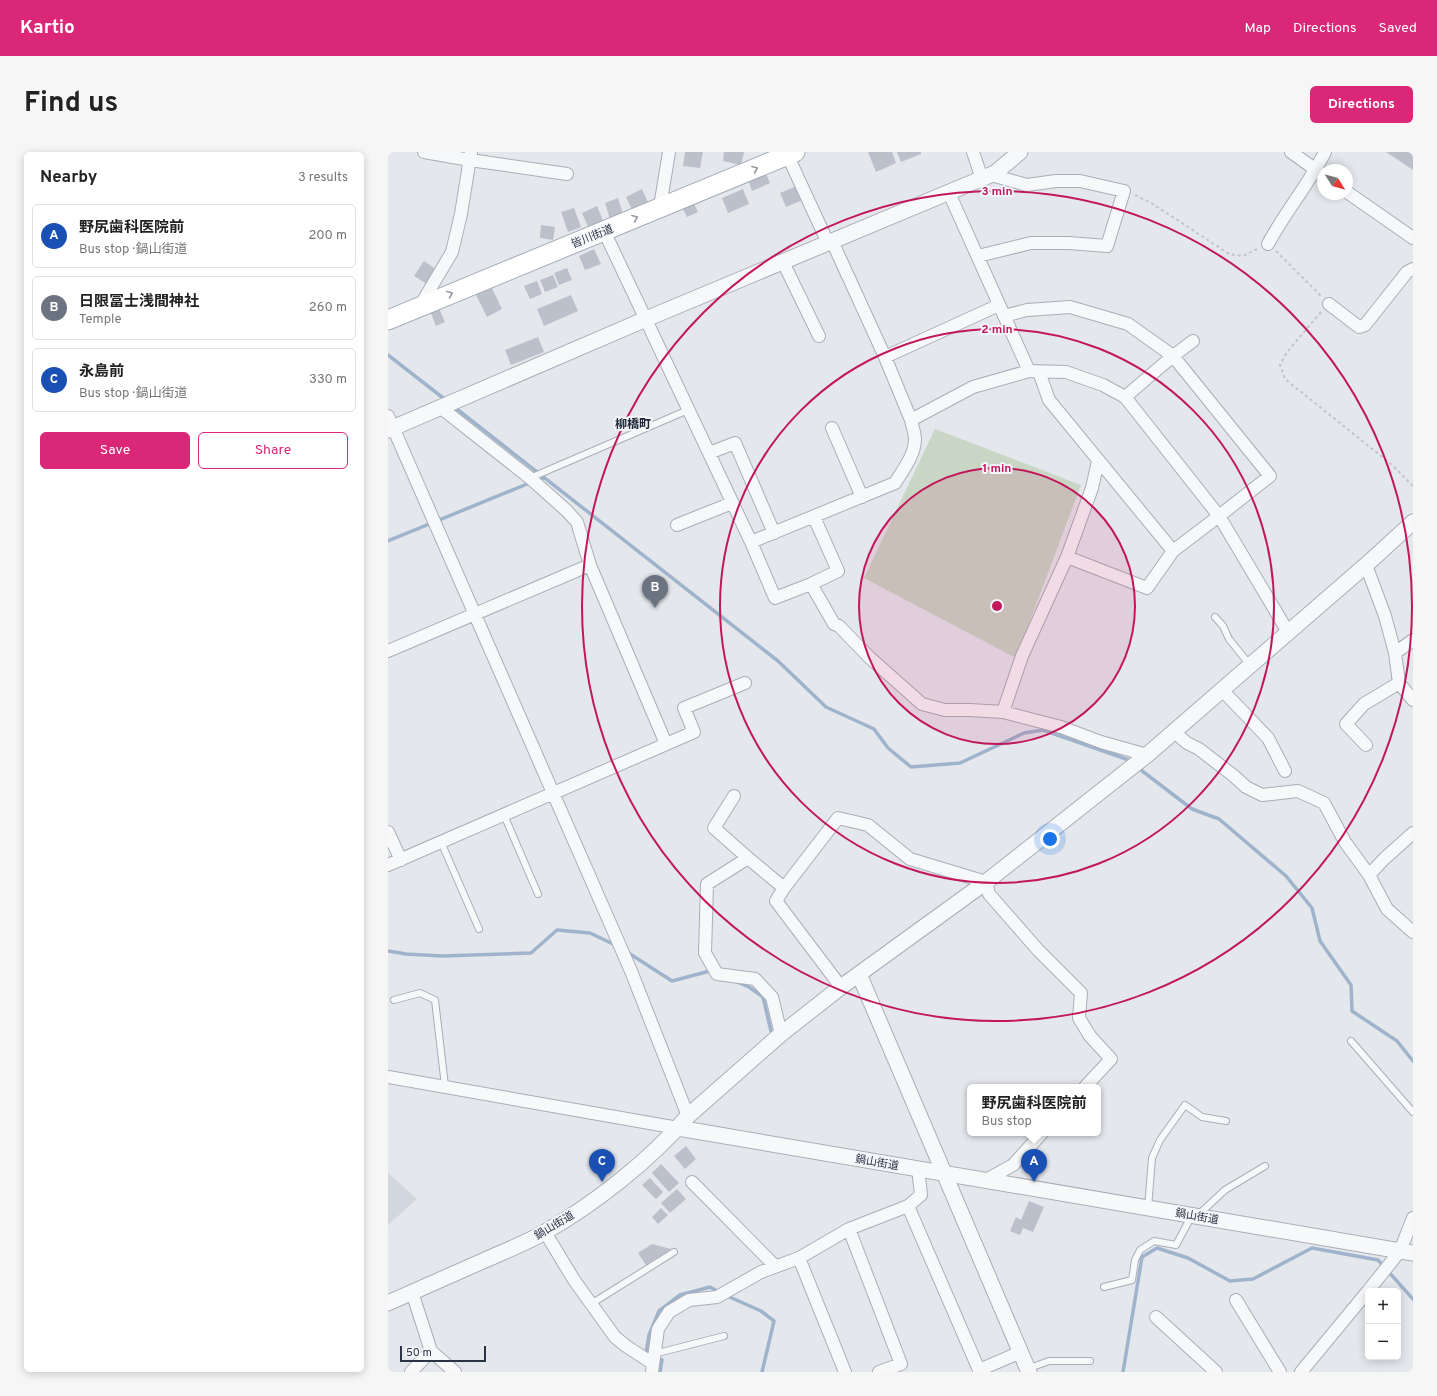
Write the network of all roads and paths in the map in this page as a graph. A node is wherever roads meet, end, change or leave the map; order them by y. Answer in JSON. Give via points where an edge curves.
{"nodes":[{"id":1,"x":424,"y":152,"type":"edge"},
{"id":2,"x":669,"y":152,"type":"edge"},
{"id":3,"x":973,"y":152,"type":"edge"},
{"id":4,"x":1020,"y":152,"type":"edge"},
{"id":5,"x":1290,"y":152,"type":"edge"},
{"id":6,"x":1325,"y":152,"type":"edge"},
{"id":7,"x":790,"y":153,"type":"edge"},
{"id":8,"x":470,"y":156,"type":"edge"},
{"id":9,"x":1322,"y":164,"type":"edge"},
{"id":10,"x":1317,"y":170,"type":"edge"},
{"id":11,"x":567,"y":174,"type":"dead end"},
{"id":12,"x":1317,"y":176,"type":"edge"},
{"id":13,"x":987,"y":177,"type":"junction"},
{"id":14,"x":1124,"y":191,"type":"junction"},
{"id":15,"x":949,"y":193,"type":"junction"},
{"id":16,"x":1353,"y":196,"type":"edge"},
{"id":17,"x":660,"y":207,"type":"junction"},
{"id":18,"x":604,"y":231,"type":"junction"},
{"id":19,"x":1413,"y":238,"type":"edge"},
{"id":20,"x":830,"y":242,"type":"junction"},
{"id":21,"x":1268,"y":244,"type":"junction"},
{"id":22,"x":978,"y":256,"type":"junction"},
{"id":23,"x":783,"y":262,"type":"junction"},
{"id":24,"x":1413,"y":269,"type":"edge"},
{"id":25,"x":1328,"y":304,"type":"junction"},
{"id":26,"x":420,"y":306,"type":"junction"},
{"id":27,"x":1002,"y":310,"type":"junction"},
{"id":28,"x":646,"y":319,"type":"junction"},
{"id":29,"x":388,"y":320,"type":"edge"},
{"id":30,"x":819,"y":336,"type":"dead end"},
{"id":31,"x":1193,"y":341,"type":"dead end"},
{"id":32,"x":1172,"y":356,"type":"junction"},
{"id":33,"x":886,"y":357,"type":"junction"},
{"id":34,"x":1034,"y":372,"type":"junction"},
{"id":35,"x":1125,"y":397,"type":"junction"},
{"id":36,"x":446,"y":405,"type":"junction"},
{"id":37,"x":688,"y":410,"type":"junction"},
{"id":38,"x":911,"y":420,"type":"junction"},
{"id":39,"x":390,"y":425,"type":"edge"},
{"id":40,"x":832,"y":428,"type":"dead end"},
{"id":41,"x":709,"y":453,"type":"junction"},
{"id":42,"x":1098,"y":461,"type":"junction"},
{"id":43,"x":530,"y":478,"type":"junction"},
{"id":44,"x":1413,"y":486,"type":"edge"},
{"id":45,"x":862,"y":497,"type":"junction"},
{"id":46,"x":732,"y":503,"type":"junction"},
{"id":47,"x":1219,"y":516,"type":"junction"},
{"id":48,"x":814,"y":517,"type":"junction"},
{"id":49,"x":1413,"y":522,"type":"edge"},
{"id":50,"x":676,"y":525,"type":"dead end"},
{"id":51,"x":774,"y":533,"type":"junction"},
{"id":52,"x":751,"y":542,"type":"junction"},
{"id":53,"x":1173,"y":551,"type":"junction"},
{"id":54,"x":1067,"y":557,"type":"junction"},
{"id":55,"x":590,"y":565,"type":"junction"},
{"id":56,"x":1366,"y":565,"type":"junction"},
{"id":57,"x":811,"y":584,"type":"junction"},
{"id":58,"x":475,"y":614,"type":"junction"},
{"id":59,"x":1215,"y":617,"type":"dead end"},
{"id":60,"x":1288,"y":632,"type":"junction"},
{"id":61,"x":1413,"y":640,"type":"edge"},
{"id":62,"x":388,"y":651,"type":"edge"},
{"id":63,"x":1395,"y":653,"type":"junction"},
{"id":64,"x":1250,"y":665,"type":"junction"},
{"id":65,"x":746,"y":683,"type":"dead end"},
{"id":66,"x":1399,"y":683,"type":"junction"},
{"id":67,"x":1222,"y":690,"type":"junction"},
{"id":68,"x":1413,"y":700,"type":"edge"},
{"id":69,"x":1003,"y":712,"type":"junction"},
{"id":70,"x":1174,"y":732,"type":"junction"},
{"id":71,"x":666,"y":744,"type":"junction"},
{"id":72,"x":1366,"y":745,"type":"dead end"},
{"id":73,"x":1147,"y":755,"type":"junction"},
{"id":74,"x":1285,"y":771,"type":"dead end"},
{"id":75,"x":554,"y":793,"type":"junction"},
{"id":76,"x":734,"y":796,"type":"dead end"},
{"id":77,"x":504,"y":815,"type":"junction"},
{"id":78,"x":388,"y":832,"type":"edge"},
{"id":79,"x":1413,"y":833,"type":"edge"},
{"id":80,"x":441,"y":842,"type":"junction"},
{"id":81,"x":748,"y":858,"type":"junction"},
{"id":82,"x":401,"y":860,"type":"junction"},
{"id":83,"x":388,"y":866,"type":"edge"},
{"id":84,"x":1369,"y":875,"type":"junction"},
{"id":85,"x":986,"y":882,"type":"junction"},
{"id":86,"x":784,"y":888,"type":"junction"},
{"id":87,"x":538,"y":894,"type":"dead end"},
{"id":88,"x":479,"y":928,"type":"dead end"},
{"id":89,"x":1413,"y":932,"type":"edge"},
{"id":90,"x":859,"y":974,"type":"junction"},
{"id":91,"x":841,"y":987,"type":"junction"},
{"id":92,"x":394,"y":1000,"type":"dead end"},
{"id":93,"x":781,"y":1034,"type":"junction"},
{"id":94,"x":1351,"y":1041,"type":"dead end"},
{"id":95,"x":388,"y":1077,"type":"edge"},
{"id":96,"x":1088,"y":1084,"type":"edge"},
{"id":97,"x":445,"y":1086,"type":"junction"},
{"id":98,"x":1413,"y":1112,"type":"edge"},
{"id":99,"x":688,"y":1116,"type":"junction"},
{"id":100,"x":1226,"y":1121,"type":"dead end"},
{"id":101,"x":678,"y":1128,"type":"junction"},
{"id":102,"x":1039,"y":1136,"type":"edge"},
{"id":103,"x":1265,"y":1166,"type":"dead end"},
{"id":104,"x":918,"y":1168,"type":"junction"},
{"id":105,"x":944,"y":1173,"type":"junction"},
{"id":106,"x":986,"y":1180,"type":"junction"},
{"id":107,"x":692,"y":1182,"type":"dead end"},
{"id":108,"x":908,"y":1206,"type":"junction"},
{"id":109,"x":1148,"y":1208,"type":"junction"},
{"id":110,"x":1194,"y":1216,"type":"junction"},
{"id":111,"x":1413,"y":1218,"type":"edge"},
{"id":112,"x":849,"y":1229,"type":"junction"},
{"id":113,"x":545,"y":1232,"type":"junction"},
{"id":114,"x":674,"y":1252,"type":"dead end"},
{"id":115,"x":1407,"y":1252,"type":"edge"},
{"id":116,"x":799,"y":1258,"type":"junction"},
{"id":117,"x":775,"y":1266,"type":"junction"},
{"id":118,"x":1104,"y":1287,"type":"dead end"},
{"id":119,"x":1371,"y":1288,"type":"edge"},
{"id":120,"x":412,"y":1292,"type":"junction"},
{"id":121,"x":1365,"y":1295,"type":"edge"},
{"id":122,"x":1236,"y":1300,"type":"dead end"},
{"id":123,"x":388,"y":1303,"type":"edge"},
{"id":124,"x":591,"y":1304,"type":"junction"},
{"id":125,"x":1156,"y":1316,"type":"dead end"},
{"id":126,"x":724,"y":1336,"type":"dead end"},
{"id":127,"x":431,"y":1351,"type":"junction"},
{"id":128,"x":1020,"y":1352,"type":"junction"},
{"id":129,"x":1090,"y":1361,"type":"dead end"},
{"id":130,"x":653,"y":1363,"type":"edge"},
{"id":131,"x":892,"y":1370,"type":"edge"},
{"id":132,"x":1028,"y":1370,"type":"edge"},
{"id":133,"x":979,"y":1371,"type":"edge"},
{"id":134,"x":411,"y":1372,"type":"edge"},
{"id":135,"x":455,"y":1372,"type":"edge"},
{"id":136,"x":844,"y":1372,"type":"edge"},
{"id":137,"x":879,"y":1372,"type":"edge"},
{"id":138,"x":1216,"y":1372,"type":"edge"},
{"id":139,"x":1280,"y":1372,"type":"edge"},
{"id":140,"x":1301,"y":1372,"type":"edge"}],
"edges":[{"from":1,"to":8,"type":"street"},
{"from":2,"to":17,"type":"street"},
{"from":3,"to":13,"type":"street"},
{"from":4,"to":13,"type":"street","via":[[996,173]]},
{"from":5,"to":10,"type":"street"},
{"from":6,"to":9,"type":"street"},
{"from":17,"to":7,"type":"main road","name":"皆川街道","one_way":true},
{"from":7,"to":20,"type":"street"},
{"from":8,"to":11,"type":"street"},
{"from":8,"to":26,"type":"street","via":[[452,252]]},
{"from":12,"to":21,"type":"street","via":[[1277,227]]},
{"from":13,"to":14,"type":"street","via":[[1027,185],[1080,181]]},
{"from":13,"to":15,"type":"street"},
{"from":14,"to":21,"type":"path","via":[[1150,203],[1229,254],[1243,256]]},
{"from":14,"to":22,"type":"street","via":[[1107,246],[1031,243]]},
{"from":15,"to":20,"type":"street"},
{"from":15,"to":22,"type":"street"},
{"from":16,"to":19,"type":"street"},
{"from":18,"to":17,"type":"main road","name":"皆川街道","one_way":true},
{"from":26,"to":18,"type":"main road","name":"皆川街道","one_way":true},
{"from":18,"to":28,"type":"street"},
{"from":20,"to":23,"type":"street"},
{"from":20,"to":33,"type":"street"},
{"from":21,"to":25,"type":"path"},
{"from":22,"to":27,"type":"street"},
{"from":23,"to":28,"type":"street"},
{"from":23,"to":30,"type":"street"},
{"from":24,"to":25,"type":"street","via":[[1407,272],[1365,325],[1359,327]]},
{"from":25,"to":44,"type":"path","via":[[1287,352],[1280,364],[1285,379],[1391,464]]},
{"from":26,"to":29,"type":"main road","name":"皆川街道"},
{"from":27,"to":32,"type":"street","via":[[1070,307],[1128,324]]},
{"from":27,"to":33,"type":"street"},
{"from":27,"to":34,"type":"street"},
{"from":28,"to":36,"type":"street"},
{"from":28,"to":37,"type":"street"},
{"from":31,"to":32,"type":"street"},
{"from":32,"to":35,"type":"street"},
{"from":32,"to":47,"type":"street","via":[[1270,476]]},
{"from":33,"to":38,"type":"street"},
{"from":34,"to":35,"type":"street","via":[[1066,372],[1103,385]]},
{"from":34,"to":38,"type":"street","via":[[973,387]]},
{"from":34,"to":42,"type":"street","via":[[1049,400]]},
{"from":35,"to":47,"type":"street"},
{"from":36,"to":39,"type":"street"},
{"from":36,"to":43,"type":"street"},
{"from":37,"to":41,"type":"street"},
{"from":37,"to":43,"type":"lane"},
{"from":38,"to":45,"type":"street","via":[[915,441],[908,463],[895,483]]},
{"from":39,"to":58,"type":"street"},
{"from":40,"to":45,"type":"street"},
{"from":41,"to":46,"type":"street"},
{"from":41,"to":51,"type":"street","via":[[735,443]]},
{"from":42,"to":53,"type":"street"},
{"from":42,"to":54,"type":"street","via":[[1092,488]]},
{"from":43,"to":55,"type":"street","via":[[577,522]]},
{"from":45,"to":48,"type":"street"},
{"from":46,"to":50,"type":"street"},
{"from":46,"to":52,"type":"street"},
{"from":47,"to":53,"type":"street"},
{"from":47,"to":60,"type":"street"},
{"from":48,"to":51,"type":"street"},
{"from":48,"to":57,"type":"street","via":[[838,571]]},
{"from":49,"to":56,"type":"street"},
{"from":51,"to":52,"type":"street"},
{"from":52,"to":57,"type":"street","via":[[775,598]]},
{"from":53,"to":54,"type":"street","via":[[1147,588]]},
{"from":54,"to":69,"type":"street","via":[[1022,656]]},
{"from":55,"to":58,"type":"street"},
{"from":55,"to":71,"type":"street"},
{"from":56,"to":60,"type":"street"},
{"from":56,"to":63,"type":"street","via":[[1385,616]]},
{"from":57,"to":69,"type":"street","via":[[834,624],[922,704],[945,710]]},
{"from":58,"to":62,"type":"street"},
{"from":58,"to":75,"type":"street"},
{"from":59,"to":64,"type":"lane"},
{"from":60,"to":64,"type":"street"},
{"from":61,"to":63,"type":"street"},
{"from":63,"to":66,"type":"street"},
{"from":64,"to":67,"type":"street"},
{"from":65,"to":71,"type":"street","via":[[684,708],[694,732]]},
{"from":66,"to":68,"type":"street"},
{"from":66,"to":72,"type":"street","via":[[1364,704],[1346,724]]},
{"from":67,"to":70,"type":"street"},
{"from":67,"to":74,"type":"street","via":[[1268,738]]},
{"from":69,"to":73,"type":"street","via":[[1062,727],[1101,742]]},
{"from":70,"to":73,"type":"street"},
{"from":70,"to":84,"type":"street","via":[[1246,787],[1262,795],[1298,791],[1324,803],[1345,842]]},
{"from":71,"to":75,"type":"street"},
{"from":73,"to":85,"type":"street"},
{"from":75,"to":77,"type":"street"},
{"from":75,"to":99,"type":"street","via":[[631,971]]},
{"from":76,"to":81,"type":"street","via":[[714,828]]},
{"from":77,"to":80,"type":"street"},
{"from":77,"to":87,"type":"lane"},
{"from":78,"to":82,"type":"street"},
{"from":79,"to":84,"type":"street"},
{"from":80,"to":82,"type":"street"},
{"from":80,"to":88,"type":"lane"},
{"from":81,"to":86,"type":"street"},
{"from":81,"to":93,"type":"street","via":[[707,884],[705,953],[718,974],[755,979],[772,997]]},
{"from":82,"to":83,"type":"street"},
{"from":84,"to":89,"type":"street","via":[[1387,909]]},
{"from":85,"to":86,"type":"street","via":[[910,859],[868,825],[838,818]]},
{"from":85,"to":90,"type":"street"},
{"from":85,"to":96,"type":"street","via":[[989,894],[1080,993],[1079,1018],[1090,1036],[1111,1059]]},
{"from":86,"to":91,"type":"street","via":[[776,901]]},
{"from":90,"to":91,"type":"street"},
{"from":90,"to":105,"type":"street"},
{"from":91,"to":93,"type":"street"},
{"from":92,"to":97,"type":"lane","via":[[420,993],[435,1000]]},
{"from":93,"to":99,"type":"street"},
{"from":94,"to":98,"type":"lane"},
{"from":95,"to":97,"type":"street"},
{"from":97,"to":101,"type":"street"},
{"from":99,"to":101,"type":"street"},
{"from":100,"to":109,"type":"lane","via":[[1202,1117],[1185,1105],[1160,1140],[1152,1158]]},
{"from":101,"to":104,"type":"street","name":"鍋山街道"},
{"from":101,"to":113,"type":"street","name":"鍋山街道","via":[[607,1191]]},
{"from":102,"to":106,"type":"street","via":[[1012,1165]]},
{"from":103,"to":110,"type":"lane","via":[[1225,1190]]},
{"from":104,"to":105,"type":"street","name":"鍋山街道"},
{"from":104,"to":108,"type":"street","via":[[921,1195]]},
{"from":105,"to":106,"type":"street","name":"鍋山街道"},
{"from":105,"to":128,"type":"street"},
{"from":106,"to":109,"type":"street","name":"鍋山街道"},
{"from":107,"to":117,"type":"street"},
{"from":108,"to":112,"type":"street"},
{"from":108,"to":133,"type":"street"},
{"from":109,"to":110,"type":"street","name":"鍋山街道"},
{"from":110,"to":115,"type":"street","name":"鍋山街道"},
{"from":110,"to":118,"type":"lane","via":[[1176,1245],[1154,1241],[1140,1250],[1135,1260],[1132,1280]]},
{"from":111,"to":115,"type":"street"},
{"from":112,"to":116,"type":"street"},
{"from":112,"to":131,"type":"street","via":[[901,1364]]},
{"from":113,"to":120,"type":"street","name":"鍋山街道"},
{"from":113,"to":124,"type":"street"},
{"from":114,"to":124,"type":"lane"},
{"from":115,"to":119,"type":"street"},
{"from":116,"to":117,"type":"street"},
{"from":116,"to":136,"type":"street"},
{"from":117,"to":130,"type":"street","via":[[717,1297],[689,1300],[669,1312],[658,1329]]},
{"from":120,"to":123,"type":"street","name":"鍋山街道"},
{"from":120,"to":127,"type":"street"},
{"from":121,"to":140,"type":"street"},
{"from":122,"to":139,"type":"street"},
{"from":124,"to":130,"type":"street","via":[[615,1337]]},
{"from":125,"to":138,"type":"street"},
{"from":126,"to":130,"type":"lane"},
{"from":127,"to":134,"type":"street"},
{"from":127,"to":135,"type":"street"},
{"from":128,"to":132,"type":"street"},
{"from":128,"to":133,"type":"street"},
{"from":129,"to":132,"type":"lane","via":[[1049,1361]]},
{"from":131,"to":137,"type":"street"}]}
